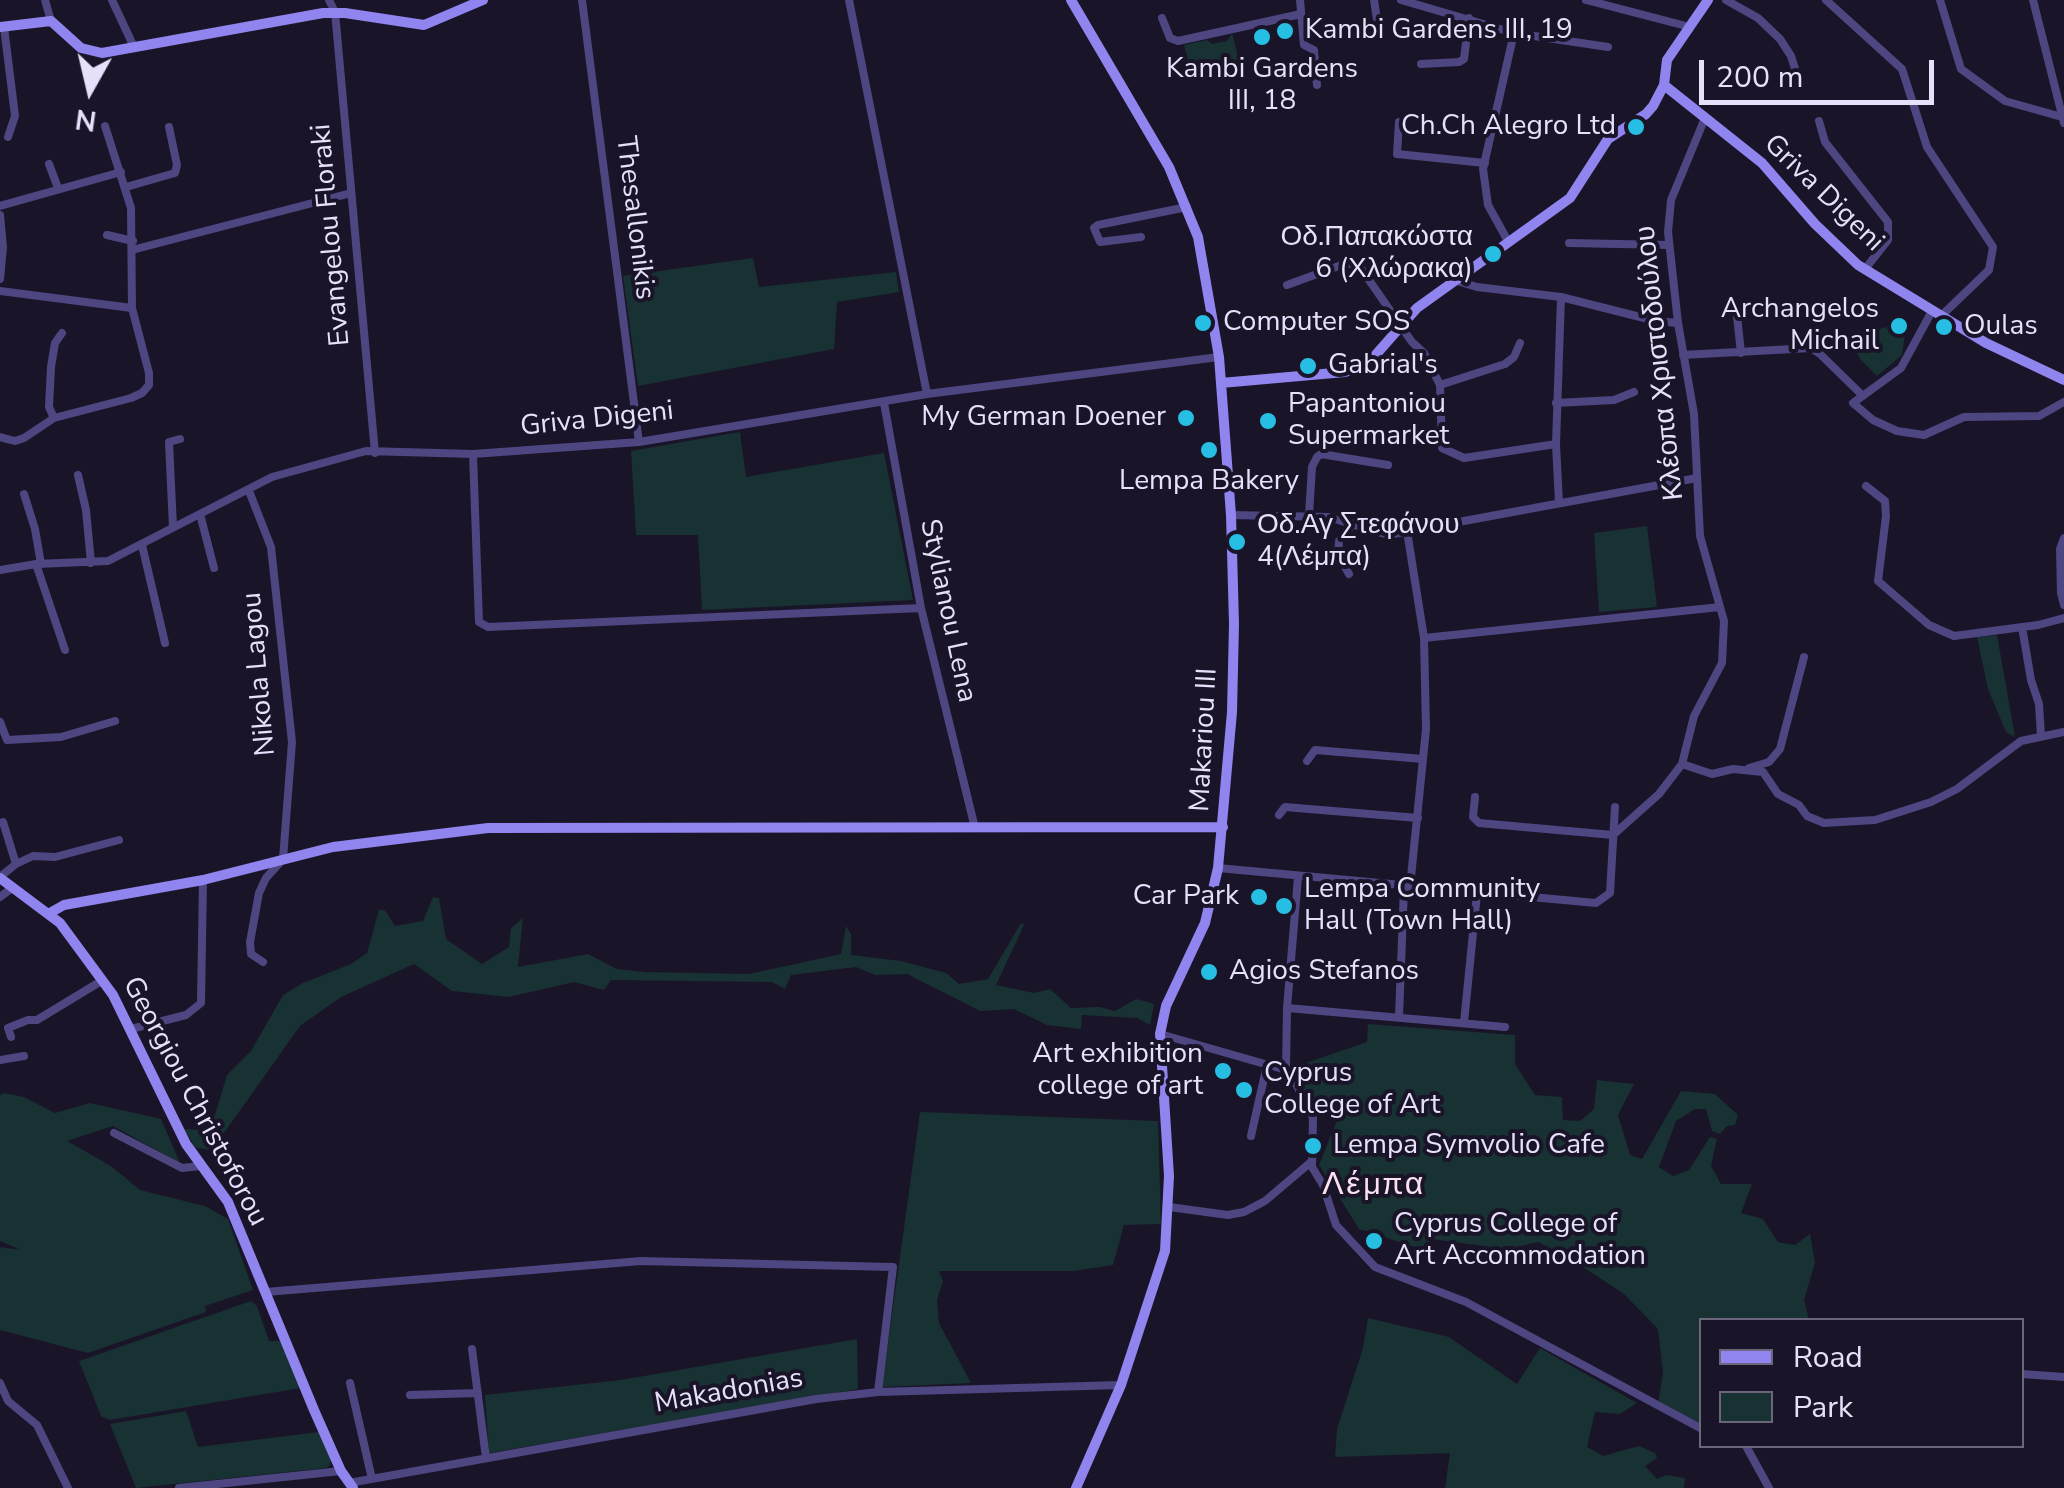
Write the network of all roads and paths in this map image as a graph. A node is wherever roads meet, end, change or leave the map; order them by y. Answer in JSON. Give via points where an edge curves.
{"nodes":[{"id":1,"x":45,"y":0,"type":"edge"},
{"id":2,"x":112,"y":0,"type":"edge"},
{"id":3,"x":330,"y":0,"type":"edge"},
{"id":4,"x":484,"y":0,"type":"edge"},
{"id":5,"x":582,"y":0,"type":"edge"},
{"id":6,"x":849,"y":0,"type":"edge"},
{"id":7,"x":1071,"y":0,"type":"edge"},
{"id":8,"x":1300,"y":0,"type":"edge"},
{"id":9,"x":1374,"y":0,"type":"edge"},
{"id":10,"x":1401,"y":0,"type":"edge"},
{"id":11,"x":1586,"y":0,"type":"edge"},
{"id":12,"x":1708,"y":0,"type":"edge"},
{"id":13,"x":1726,"y":0,"type":"edge"},
{"id":14,"x":1940,"y":0,"type":"edge"},
{"id":15,"x":2033,"y":0,"type":"edge"},
{"id":16,"x":1833,"y":2,"type":"edge"},
{"id":17,"x":335,"y":12,"type":"junction"},
{"id":18,"x":1301,"y":14,"type":"junction"},
{"id":19,"x":1162,"y":18,"type":"dead end"},
{"id":20,"x":1468,"y":18,"type":"junction"},
{"id":21,"x":51,"y":21,"type":"junction"},
{"id":22,"x":1378,"y":26,"type":"dead end"},
{"id":23,"x":2,"y":27,"type":"edge"},
{"id":24,"x":1690,"y":27,"type":"junction"},
{"id":25,"x":1514,"y":33,"type":"junction"},
{"id":26,"x":133,"y":45,"type":"junction"},
{"id":27,"x":1608,"y":47,"type":"dead end"},
{"id":28,"x":1421,"y":64,"type":"dead end"},
{"id":29,"x":1796,"y":72,"type":"dead end"},
{"id":30,"x":1317,"y":85,"type":"dead end"},
{"id":31,"x":1664,"y":85,"type":"junction"},
{"id":32,"x":1704,"y":118,"type":"junction"},
{"id":33,"x":2063,"y":120,"type":"edge"},
{"id":34,"x":1399,"y":122,"type":"dead end"},
{"id":35,"x":1819,"y":122,"type":"dead end"},
{"id":36,"x":104,"y":126,"type":"dead end"},
{"id":37,"x":169,"y":127,"type":"dead end"},
{"id":38,"x":8,"y":136,"type":"dead end"},
{"id":39,"x":1485,"y":163,"type":"junction"},
{"id":40,"x":49,"y":164,"type":"dead end"},
{"id":41,"x":121,"y":172,"type":"junction"},
{"id":42,"x":126,"y":187,"type":"junction"},
{"id":43,"x":58,"y":188,"type":"junction"},
{"id":44,"x":351,"y":193,"type":"junction"},
{"id":45,"x":0,"y":206,"type":"edge"},
{"id":46,"x":1187,"y":207,"type":"junction"},
{"id":47,"x":0,"y":215,"type":"edge"},
{"id":48,"x":107,"y":235,"type":"dead end"},
{"id":49,"x":1141,"y":237,"type":"dead end"},
{"id":50,"x":1508,"y":243,"type":"junction"},
{"id":51,"x":1569,"y":243,"type":"dead end"},
{"id":52,"x":1669,"y":245,"type":"junction"},
{"id":53,"x":132,"y":246,"type":"junction"},
{"id":54,"x":1865,"y":269,"type":"junction"},
{"id":55,"x":0,"y":279,"type":"edge"},
{"id":56,"x":1454,"y":280,"type":"junction"},
{"id":57,"x":1287,"y":285,"type":"dead end"},
{"id":58,"x":0,"y":292,"type":"edge"},
{"id":59,"x":1561,"y":297,"type":"junction"},
{"id":60,"x":1736,"y":307,"type":"dead end"},
{"id":61,"x":132,"y":308,"type":"junction"},
{"id":62,"x":1937,"y":314,"type":"junction"},
{"id":63,"x":1678,"y":324,"type":"junction"},
{"id":64,"x":1402,"y":326,"type":"junction"},
{"id":65,"x":62,"y":333,"type":"dead end"},
{"id":66,"x":1520,"y":343,"type":"dead end"},
{"id":67,"x":1742,"y":354,"type":"junction"},
{"id":68,"x":1683,"y":355,"type":"junction"},
{"id":69,"x":1218,"y":358,"type":"junction"},
{"id":70,"x":2064,"y":380,"type":"edge"},
{"id":71,"x":1221,"y":383,"type":"junction"},
{"id":72,"x":1440,"y":385,"type":"junction"},
{"id":73,"x":1634,"y":392,"type":"dead end"},
{"id":74,"x":928,"y":394,"type":"junction"},
{"id":75,"x":1863,"y":396,"type":"junction"},
{"id":76,"x":2064,"y":402,"type":"edge"},
{"id":77,"x":884,"y":403,"type":"junction"},
{"id":78,"x":1556,"y":404,"type":"junction"},
{"id":79,"x":54,"y":418,"type":"junction"},
{"id":80,"x":0,"y":436,"type":"edge"},
{"id":81,"x":180,"y":439,"type":"dead end"},
{"id":82,"x":639,"y":442,"type":"junction"},
{"id":83,"x":1556,"y":444,"type":"junction"},
{"id":84,"x":375,"y":453,"type":"junction"},
{"id":85,"x":473,"y":454,"type":"junction"},
{"id":86,"x":1388,"y":465,"type":"dead end"},
{"id":87,"x":78,"y":475,"type":"dead end"},
{"id":88,"x":1697,"y":478,"type":"junction"},
{"id":89,"x":1866,"y":486,"type":"dead end"},
{"id":90,"x":249,"y":491,"type":"junction"},
{"id":91,"x":24,"y":494,"type":"dead end"},
{"id":92,"x":1558,"y":503,"type":"junction"},
{"id":93,"x":200,"y":514,"type":"junction"},
{"id":94,"x":1232,"y":515,"type":"junction"},
{"id":95,"x":1310,"y":515,"type":"junction"},
{"id":96,"x":1354,"y":522,"type":"junction"},
{"id":97,"x":173,"y":527,"type":"junction"},
{"id":98,"x":1406,"y":531,"type":"junction"},
{"id":99,"x":2064,"y":538,"type":"edge"},
{"id":100,"x":142,"y":546,"type":"junction"},
{"id":101,"x":90,"y":563,"type":"junction"},
{"id":102,"x":38,"y":564,"type":"junction"},
{"id":103,"x":214,"y":568,"type":"dead end"},
{"id":104,"x":0,"y":570,"type":"edge"},
{"id":105,"x":1349,"y":574,"type":"dead end"},
{"id":106,"x":2064,"y":605,"type":"edge"},
{"id":107,"x":921,"y":608,"type":"junction"},
{"id":108,"x":1720,"y":608,"type":"junction"},
{"id":109,"x":2064,"y":618,"type":"edge"},
{"id":110,"x":2022,"y":627,"type":"junction"},
{"id":111,"x":1424,"y":638,"type":"junction"},
{"id":112,"x":164,"y":643,"type":"dead end"},
{"id":113,"x":65,"y":650,"type":"dead end"},
{"id":114,"x":1804,"y":657,"type":"dead end"},
{"id":115,"x":115,"y":721,"type":"dead end"},
{"id":116,"x":0,"y":722,"type":"edge"},
{"id":117,"x":2064,"y":732,"type":"edge"},
{"id":118,"x":2041,"y":736,"type":"junction"},
{"id":119,"x":1423,"y":760,"type":"junction"},
{"id":120,"x":1307,"y":761,"type":"dead end"},
{"id":121,"x":1682,"y":764,"type":"junction"},
{"id":122,"x":1749,"y":768,"type":"junction"},
{"id":123,"x":1475,"y":797,"type":"dead end"},
{"id":124,"x":1615,"y":807,"type":"dead end"},
{"id":125,"x":1279,"y":815,"type":"dead end"},
{"id":126,"x":1418,"y":818,"type":"junction"},
{"id":127,"x":3,"y":822,"type":"dead end"},
{"id":128,"x":1223,"y":826,"type":"junction"},
{"id":129,"x":975,"y":828,"type":"junction"},
{"id":130,"x":1613,"y":835,"type":"junction"},
{"id":131,"x":120,"y":840,"type":"dead end"},
{"id":132,"x":282,"y":859,"type":"junction"},
{"id":133,"x":16,"y":864,"type":"junction"},
{"id":134,"x":1218,"y":868,"type":"junction"},
{"id":135,"x":1298,"y":876,"type":"junction"},
{"id":136,"x":0,"y":878,"type":"edge"},
{"id":137,"x":203,"y":880,"type":"junction"},
{"id":138,"x":1407,"y":887,"type":"junction"},
{"id":139,"x":12,"y":888,"type":"junction"},
{"id":140,"x":1477,"y":894,"type":"junction"},
{"id":141,"x":0,"y":897,"type":"edge"},
{"id":142,"x":48,"y":914,"type":"junction"},
{"id":143,"x":263,"y":962,"type":"dead end"},
{"id":144,"x":103,"y":980,"type":"junction"},
{"id":145,"x":1287,"y":1008,"type":"junction"},
{"id":146,"x":1399,"y":1017,"type":"junction"},
{"id":147,"x":1464,"y":1022,"type":"junction"},
{"id":148,"x":1505,"y":1027,"type":"dead end"},
{"id":149,"x":131,"y":1028,"type":"junction"},
{"id":150,"x":1160,"y":1034,"type":"junction"},
{"id":151,"x":11,"y":1037,"type":"dead end"},
{"id":152,"x":24,"y":1056,"type":"dead end"},
{"id":153,"x":0,"y":1060,"type":"edge"},
{"id":154,"x":1268,"y":1064,"type":"junction"},
{"id":155,"x":1286,"y":1070,"type":"junction"},
{"id":156,"x":114,"y":1133,"type":"dead end"},
{"id":157,"x":1250,"y":1136,"type":"dead end"},
{"id":158,"x":1311,"y":1162,"type":"junction"},
{"id":159,"x":202,"y":1166,"type":"junction"},
{"id":160,"x":1169,"y":1207,"type":"junction"},
{"id":161,"x":266,"y":1292,"type":"junction"},
{"id":162,"x":472,"y":1349,"type":"dead end"},
{"id":163,"x":2024,"y":1374,"type":"edge"},
{"id":164,"x":2064,"y":1376,"type":"edge"},
{"id":165,"x":0,"y":1383,"type":"edge"},
{"id":166,"x":350,"y":1383,"type":"dead end"},
{"id":167,"x":1121,"y":1385,"type":"junction"},
{"id":168,"x":878,"y":1392,"type":"junction"},
{"id":169,"x":478,"y":1393,"type":"junction"},
{"id":170,"x":410,"y":1394,"type":"dead end"},
{"id":171,"x":1699,"y":1427,"type":"edge"},
{"id":172,"x":1747,"y":1448,"type":"edge"},
{"id":173,"x":486,"y":1458,"type":"junction"},
{"id":174,"x":341,"y":1470,"type":"junction"},
{"id":175,"x":372,"y":1479,"type":"junction"},
{"id":176,"x":351,"y":1486,"type":"edge"},
{"id":177,"x":68,"y":1488,"type":"edge"},
{"id":178,"x":180,"y":1488,"type":"edge"},
{"id":179,"x":1076,"y":1488,"type":"edge"},
{"id":180,"x":1769,"y":1488,"type":"edge"}],
"edges":[{"from":1,"to":21,"type":"street"},
{"from":2,"to":26,"type":"street"},
{"from":3,"to":17,"type":"street","name":"Evangelou Floraki"},
{"from":4,"to":17,"type":"main road","via":[[418,26]]},
{"from":5,"to":82,"type":"street","name":"Thesallonikis"},
{"from":6,"to":74,"type":"street"},
{"from":7,"to":46,"type":"main road","name":"Makariou III"},
{"from":8,"to":18,"type":"street"},
{"from":9,"to":22,"type":"street"},
{"from":10,"to":20,"type":"street"},
{"from":11,"to":24,"type":"street"},
{"from":12,"to":24,"type":"main road"},
{"from":13,"to":29,"type":"street","via":[[1780,39]]},
{"from":14,"to":33,"type":"street","via":[[1961,70],[2006,101]]},
{"from":15,"to":33,"type":"street"},
{"from":16,"to":62,"type":"street","via":[[1902,69],[1932,156],[1993,247],[1989,270]]},
{"from":17,"to":26,"type":"main road"},
{"from":17,"to":44,"type":"street","name":"Evangelou Floraki"},
{"from":18,"to":19,"type":"street","via":[[1178,41]]},
{"from":18,"to":30,"type":"street"},
{"from":20,"to":25,"type":"street"},
{"from":20,"to":28,"type":"street","via":[[1464,58]]},
{"from":21,"to":23,"type":"main road"},
{"from":21,"to":26,"type":"main road","via":[[88,51]]},
{"from":23,"to":38,"type":"street","via":[[15,116]]},
{"from":24,"to":31,"type":"main road","via":[[1668,60]]},
{"from":25,"to":27,"type":"street"},
{"from":25,"to":39,"type":"street"},
{"from":31,"to":32,"type":"main road","name":"Griva Digeni"},
{"from":31,"to":50,"type":"main road","via":[[1646,114],[1608,139],[1570,198]]},
{"from":32,"to":52,"type":"street","name":"Κλέοπα Χριστοδούλου","via":[[1672,200]]},
{"from":32,"to":54,"type":"main road","name":"Griva Digeni","via":[[1762,163]]},
{"from":34,"to":39,"type":"street","via":[[1397,154]]},
{"from":35,"to":54,"type":"street","via":[[1825,142],[1888,222],[1888,240]]},
{"from":36,"to":41,"type":"street"},
{"from":37,"to":42,"type":"street","via":[[175,173]]},
{"from":39,"to":50,"type":"street","via":[[1484,196]]},
{"from":40,"to":43,"type":"street"},
{"from":41,"to":42,"type":"street"},
{"from":41,"to":43,"type":"street"},
{"from":42,"to":53,"type":"street"},
{"from":43,"to":45,"type":"street"},
{"from":44,"to":53,"type":"street"},
{"from":44,"to":84,"type":"street","name":"Evangelou Floraki"},
{"from":46,"to":49,"type":"street","via":[[1094,228],[1100,242]]},
{"from":46,"to":69,"type":"main road","name":"Makariou III"},
{"from":47,"to":55,"type":"street"},
{"from":48,"to":53,"type":"street"},
{"from":50,"to":56,"type":"main road"},
{"from":51,"to":52,"type":"street"},
{"from":52,"to":63,"type":"street","name":"Κλέοπα Χριστοδούλου"},
{"from":53,"to":61,"type":"street"},
{"from":54,"to":62,"type":"main road","name":"Griva Digeni"},
{"from":56,"to":59,"type":"street"},
{"from":56,"to":64,"type":"main road"},
{"from":57,"to":64,"type":"street","via":[[1357,264]]},
{"from":58,"to":61,"type":"street"},
{"from":59,"to":63,"type":"street"},
{"from":59,"to":78,"type":"street"},
{"from":60,"to":67,"type":"street"},
{"from":61,"to":79,"type":"street","via":[[149,373],[146,390]]},
{"from":62,"to":70,"type":"main road","name":"Griva Digeni"},
{"from":62,"to":75,"type":"street","via":[[1901,368]]},
{"from":63,"to":68,"type":"street","name":"Κλέοπα Χριστοδούλου"},
{"from":64,"to":71,"type":"main road","via":[[1356,369]]},
{"from":64,"to":72,"type":"street"},
{"from":65,"to":79,"type":"street","via":[[51,368]]},
{"from":66,"to":72,"type":"street","via":[[1505,364]]},
{"from":67,"to":68,"type":"street"},
{"from":67,"to":75,"type":"street","via":[[1811,348]]},
{"from":68,"to":88,"type":"street","name":"Κλέοπα Χριστοδούλου"},
{"from":69,"to":71,"type":"main road","name":"Makariou III"},
{"from":69,"to":74,"type":"street","name":"Griva Digeni"},
{"from":71,"to":94,"type":"main road","name":"Makariou III"},
{"from":72,"to":83,"type":"street","via":[[1442,448],[1464,458]]},
{"from":73,"to":78,"type":"street"},
{"from":74,"to":77,"type":"street","name":"Griva Digeni"},
{"from":75,"to":76,"type":"street","via":[[1853,402],[1863,414],[1924,435],[1964,417],[2039,416]]},
{"from":77,"to":82,"type":"street","name":"Griva Digeni"},
{"from":77,"to":107,"type":"street","name":"Stylianou Lena"},
{"from":78,"to":83,"type":"street"},
{"from":79,"to":80,"type":"street","via":[[24,438]]},
{"from":81,"to":97,"type":"street","via":[[170,442]]},
{"from":82,"to":85,"type":"street","name":"Griva Digeni"},
{"from":83,"to":92,"type":"street"},
{"from":84,"to":85,"type":"street","name":"Griva Digeni"},
{"from":84,"to":90,"type":"street","name":"Griva Digeni","via":[[285,473]]},
{"from":85,"to":107,"type":"street","via":[[479,622],[488,627]]},
{"from":86,"to":95,"type":"street","via":[[1317,456]]},
{"from":87,"to":101,"type":"street"},
{"from":88,"to":92,"type":"street"},
{"from":88,"to":108,"type":"street","name":"Κλέοπα Χριστοδούλου","via":[[1700,536]]},
{"from":89,"to":110,"type":"street","via":[[1885,502],[1878,581],[1939,632]]},
{"from":90,"to":93,"type":"street","name":"Griva Digeni"},
{"from":90,"to":132,"type":"street","name":"Nikola Lagou","via":[[271,547],[292,742]]},
{"from":91,"to":102,"type":"street"},
{"from":92,"to":98,"type":"street"},
{"from":93,"to":97,"type":"street","name":"Griva Digeni"},
{"from":93,"to":103,"type":"street"},
{"from":94,"to":95,"type":"street"},
{"from":94,"to":128,"type":"main road","name":"Makariou III","via":[[1232,712]]},
{"from":95,"to":96,"type":"street"},
{"from":96,"to":98,"type":"street","via":[[1388,535]]},
{"from":96,"to":105,"type":"street","via":[[1339,541],[1338,555]]},
{"from":97,"to":100,"type":"street","name":"Griva Digeni"},
{"from":98,"to":111,"type":"street"},
{"from":99,"to":106,"type":"street"},
{"from":100,"to":101,"type":"street","name":"Griva Digeni"},
{"from":100,"to":112,"type":"street"},
{"from":101,"to":102,"type":"street","name":"Griva Digeni"},
{"from":102,"to":104,"type":"street","name":"Griva Digeni"},
{"from":102,"to":113,"type":"street"},
{"from":107,"to":129,"type":"street","name":"Stylianou Lena"},
{"from":108,"to":111,"type":"street"},
{"from":108,"to":121,"type":"street","name":"Κλέοπα Χριστοδούλου","via":[[1724,651],[1694,716]]},
{"from":109,"to":110,"type":"street"},
{"from":110,"to":118,"type":"street"},
{"from":111,"to":119,"type":"street"},
{"from":114,"to":122,"type":"street","via":[[1780,749]]},
{"from":115,"to":116,"type":"street","via":[[61,737],[7,740]]},
{"from":117,"to":118,"type":"street"},
{"from":118,"to":122,"type":"street","via":[[2021,741],[1957,789],[1876,820],[1824,823],[1778,794],[1763,772]]},
{"from":119,"to":120,"type":"street","via":[[1315,750]]},
{"from":119,"to":126,"type":"street"},
{"from":121,"to":122,"type":"street","via":[[1712,774]]},
{"from":121,"to":130,"type":"street","via":[[1660,794]]},
{"from":123,"to":130,"type":"street","via":[[1473,816],[1480,824]]},
{"from":124,"to":130,"type":"street"},
{"from":125,"to":126,"type":"street","via":[[1285,807]]},
{"from":126,"to":138,"type":"street"},
{"from":127,"to":133,"type":"street"},
{"from":128,"to":129,"type":"main road"},
{"from":128,"to":134,"type":"main road","name":"Makariou III"},
{"from":129,"to":132,"type":"main road","via":[[504,827],[350,844]]},
{"from":130,"to":140,"type":"street","via":[[1610,892],[1596,903]]},
{"from":131,"to":133,"type":"street"},
{"from":132,"to":137,"type":"main road"},
{"from":132,"to":143,"type":"street","name":"Nikola Lagou","via":[[259,893],[250,942],[251,954]]},
{"from":133,"to":136,"type":"street"},
{"from":134,"to":135,"type":"street"},
{"from":134,"to":150,"type":"main road","name":"Makariou III","via":[[1205,923]]},
{"from":135,"to":138,"type":"street"},
{"from":135,"to":145,"type":"street"},
{"from":136,"to":139,"type":"main road","name":"Georgiou Christoforou"},
{"from":137,"to":142,"type":"main road","via":[[76,902]]},
{"from":137,"to":149,"type":"street","via":[[200,1003],[186,1014]]},
{"from":138,"to":140,"type":"street"},
{"from":138,"to":146,"type":"street"},
{"from":139,"to":141,"type":"street"},
{"from":139,"to":142,"type":"main road","name":"Georgiou Christoforou"},
{"from":140,"to":147,"type":"street"},
{"from":142,"to":144,"type":"main road","name":"Georgiou Christoforou"},
{"from":144,"to":149,"type":"main road","name":"Georgiou Christoforou"},
{"from":144,"to":151,"type":"street","via":[[37,1020],[8,1028]]},
{"from":145,"to":146,"type":"street"},
{"from":145,"to":155,"type":"street"},
{"from":146,"to":147,"type":"street"},
{"from":147,"to":148,"type":"street"},
{"from":149,"to":159,"type":"main road","name":"Georgiou Christoforou"},
{"from":150,"to":154,"type":"street"},
{"from":150,"to":160,"type":"main road","name":"Makariou III"},
{"from":152,"to":153,"type":"street"},
{"from":154,"to":155,"type":"street"},
{"from":154,"to":157,"type":"street"},
{"from":155,"to":158,"type":"street","via":[[1313,1118]]},
{"from":156,"to":159,"type":"street","via":[[182,1168]]},
{"from":158,"to":160,"type":"street","via":[[1244,1212]]},
{"from":158,"to":171,"type":"street","via":[[1340,1230],[1374,1267],[1466,1302]]},
{"from":159,"to":161,"type":"main road","name":"Georgiou Christoforou","via":[[228,1202]]},
{"from":160,"to":167,"type":"main road","name":"Makariou III","via":[[1157,1282]]},
{"from":161,"to":168,"type":"street","via":[[641,1261],[893,1266]]},
{"from":161,"to":174,"type":"main road","name":"Georgiou Christoforou"},
{"from":162,"to":169,"type":"street"},
{"from":163,"to":164,"type":"street"},
{"from":165,"to":177,"type":"street","via":[[8,1401],[37,1426]]},
{"from":166,"to":175,"type":"street"},
{"from":167,"to":168,"type":"street","name":"Makadonias"},
{"from":167,"to":179,"type":"main road","name":"Makariou III"},
{"from":168,"to":173,"type":"street","name":"Makadonias"},
{"from":169,"to":170,"type":"street"},
{"from":169,"to":173,"type":"street"},
{"from":172,"to":180,"type":"street"},
{"from":173,"to":175,"type":"street","name":"Makadonias"},
{"from":174,"to":176,"type":"main road","name":"Georgiou Christoforou"},
{"from":174,"to":178,"type":"street"},
{"from":175,"to":176,"type":"street","name":"Makadonias"}]}
